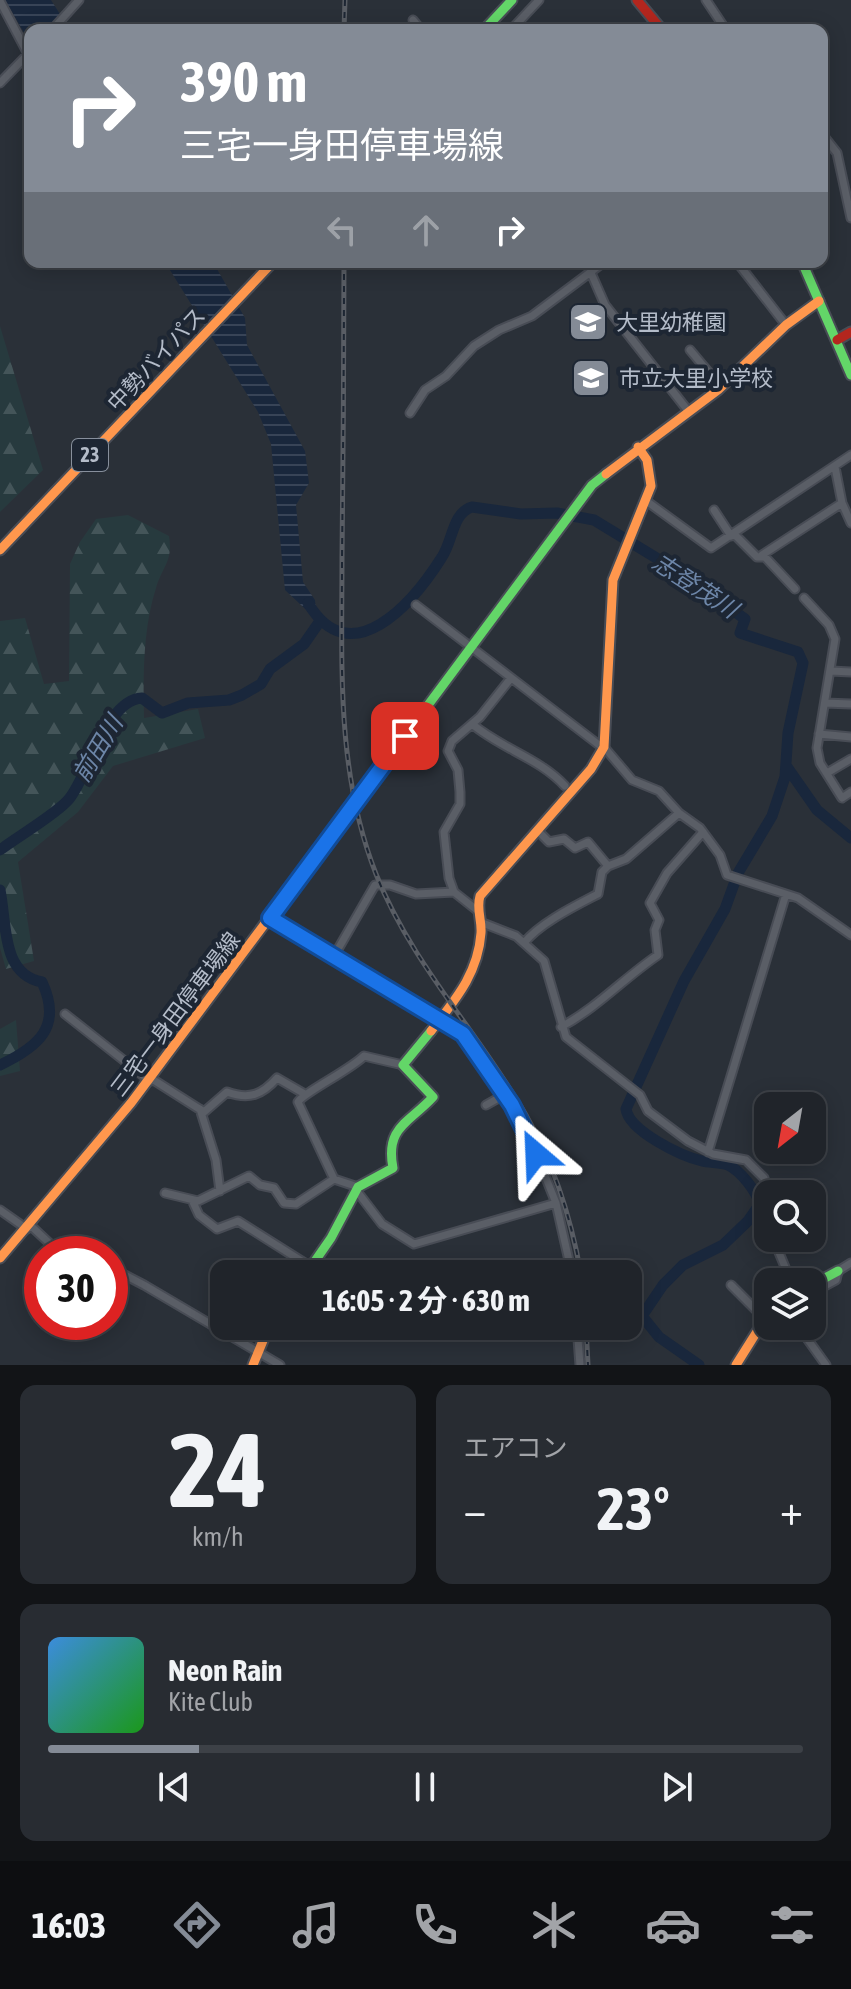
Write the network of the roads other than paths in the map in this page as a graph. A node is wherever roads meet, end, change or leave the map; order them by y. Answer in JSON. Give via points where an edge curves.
{"nodes":[{"id":1,"x":78,"y":0,"type":"edge"},
{"id":2,"x":512,"y":0,"type":"edge"},
{"id":3,"x":539,"y":0,"type":"edge"},
{"id":4,"x":637,"y":0,"type":"edge"},
{"id":5,"x":706,"y":0,"type":"edge"},
{"id":6,"x":0,"y":1,"type":"edge"},
{"id":7,"x":413,"y":20,"type":"dead end"},
{"id":8,"x":58,"y":24,"type":"edge"},
{"id":9,"x":416,"y":24,"type":"edge"},
{"id":10,"x":490,"y":24,"type":"edge"},
{"id":11,"x":517,"y":24,"type":"edge"},
{"id":12,"x":657,"y":24,"type":"edge"},
{"id":13,"x":722,"y":24,"type":"edge"},
{"id":14,"x":24,"y":44,"type":"edge"},
{"id":15,"x":24,"y":58,"type":"edge"},
{"id":16,"x":0,"y":83,"type":"edge"},
{"id":17,"x":828,"y":142,"type":"edge"},
{"id":18,"x":851,"y":218,"type":"edge"},
{"id":19,"x":267,"y":268,"type":"edge"},
{"id":20,"x":592,"y":268,"type":"edge"},
{"id":21,"x":742,"y":268,"type":"edge"},
{"id":22,"x":805,"y":268,"type":"edge"},
{"id":23,"x":819,"y":301,"type":"junction"},
{"id":24,"x":786,"y":325,"type":"junction"},
{"id":25,"x":851,"y":332,"type":"edge"},
{"id":26,"x":837,"y":340,"type":"junction"},
{"id":27,"x":690,"y":350,"type":"dead end"},
{"id":28,"x":851,"y":375,"type":"edge"},
{"id":29,"x":721,"y":387,"type":"junction"},
{"id":30,"x":689,"y":412,"type":"junction"},
{"id":31,"x":410,"y":413,"type":"dead end"},
{"id":32,"x":638,"y":447,"type":"junction"},
{"id":33,"x":851,"y":455,"type":"edge"},
{"id":34,"x":835,"y":467,"type":"junction"},
{"id":35,"x":645,"y":500,"type":"junction"},
{"id":36,"x":842,"y":503,"type":"junction"},
{"id":37,"x":714,"y":510,"type":"dead end"},
{"id":38,"x":851,"y":523,"type":"edge"},
{"id":39,"x":733,"y":535,"type":"junction"},
{"id":40,"x":0,"y":550,"type":"edge"},
{"id":41,"x":762,"y":555,"type":"junction"},
{"id":42,"x":795,"y":589,"type":"dead end"},
{"id":43,"x":804,"y":598,"type":"dead end"},
{"id":44,"x":416,"y":605,"type":"dead end"},
{"id":45,"x":470,"y":648,"type":"junction"},
{"id":46,"x":831,"y":671,"type":"junction"},
{"id":47,"x":851,"y":672,"type":"edge"},
{"id":48,"x":511,"y":678,"type":"junction"},
{"id":49,"x":825,"y":703,"type":"junction"},
{"id":50,"x":851,"y":704,"type":"edge"},
{"id":51,"x":472,"y":724,"type":"junction"},
{"id":52,"x":819,"y":734,"type":"junction"},
{"id":53,"x":851,"y":737,"type":"edge"},
{"id":54,"x":604,"y":748,"type":"junction"},
{"id":55,"x":851,"y":759,"type":"edge"},
{"id":56,"x":827,"y":773,"type":"junction"},
{"id":57,"x":565,"y":786,"type":"dead end"},
{"id":58,"x":851,"y":792,"type":"edge"},
{"id":59,"x":679,"y":813,"type":"junction"},
{"id":60,"x":538,"y":831,"type":"junction"},
{"id":61,"x":703,"y":832,"type":"junction"},
{"id":62,"x":608,"y":866,"type":"junction"},
{"id":63,"x":454,"y":892,"type":"junction"},
{"id":64,"x":786,"y":894,"type":"junction"},
{"id":65,"x":478,"y":911,"type":"junction"},
{"id":66,"x":270,"y":918,"type":"junction"},
{"id":67,"x":480,"y":922,"type":"junction"},
{"id":68,"x":851,"y":935,"type":"edge"},
{"id":69,"x":524,"y":943,"type":"junction"},
{"id":70,"x":334,"y":956,"type":"junction"},
{"id":71,"x":65,"y":1014,"type":"dead end"},
{"id":72,"x":442,"y":1019,"type":"junction"},
{"id":73,"x":561,"y":1027,"type":"junction"},
{"id":74,"x":403,"y":1065,"type":"junction"},
{"id":75,"x":151,"y":1080,"type":"junction"},
{"id":76,"x":303,"y":1093,"type":"junction"},
{"id":77,"x":504,"y":1095,"type":"junction"},
{"id":78,"x":486,"y":1105,"type":"dead end"},
{"id":79,"x":200,"y":1109,"type":"junction"},
{"id":80,"x":708,"y":1152,"type":"junction"},
{"id":81,"x":334,"y":1179,"type":"junction"},
{"id":82,"x":764,"y":1180,"type":"edge"},
{"id":83,"x":357,"y":1189,"type":"junction"},
{"id":84,"x":220,"y":1191,"type":"junction"},
{"id":85,"x":165,"y":1193,"type":"dead end"},
{"id":86,"x":192,"y":1200,"type":"junction"},
{"id":87,"x":556,"y":1203,"type":"junction"},
{"id":88,"x":0,"y":1210,"type":"edge"},
{"id":89,"x":28,"y":1227,"type":"junction"},
{"id":90,"x":39,"y":1236,"type":"edge"},
{"id":91,"x":0,"y":1258,"type":"edge"},
{"id":92,"x":294,"y":1260,"type":"edge"},
{"id":93,"x":315,"y":1260,"type":"edge"},
{"id":94,"x":569,"y":1260,"type":"edge"},
{"id":95,"x":851,"y":1263,"type":"edge"},
{"id":96,"x":838,"y":1271,"type":"junction"},
{"id":97,"x":128,"y":1277,"type":"edge"},
{"id":98,"x":826,"y":1277,"type":"edge"},
{"id":99,"x":731,"y":1285,"type":"dead end"},
{"id":100,"x":826,"y":1285,"type":"edge"},
{"id":101,"x":754,"y":1308,"type":"edge"},
{"id":102,"x":754,"y":1336,"type":"edge"},
{"id":103,"x":263,"y":1340,"type":"edge"},
{"id":104,"x":578,"y":1340,"type":"edge"},
{"id":105,"x":808,"y":1340,"type":"edge"},
{"id":106,"x":258,"y":1352,"type":"junction"},
{"id":107,"x":253,"y":1365,"type":"edge"},
{"id":108,"x":280,"y":1365,"type":"edge"},
{"id":109,"x":580,"y":1365,"type":"edge"},
{"id":110,"x":736,"y":1365,"type":"edge"},
{"id":111,"x":826,"y":1365,"type":"edge"}],
"edges":[{"from":1,"to":8,"type":"street"},
{"from":2,"to":10,"type":"main road"},
{"from":3,"to":11,"type":"street"},
{"from":4,"to":12,"type":"main road"},
{"from":5,"to":13,"type":"street"},
{"from":6,"to":14,"type":"street"},
{"from":7,"to":9,"type":"street"},
{"from":15,"to":16,"type":"street"},
{"from":17,"to":18,"type":"street","via":[[837,153]]},
{"from":19,"to":40,"type":"main road","name":"中勢バイパス","number":"23"},
{"from":20,"to":30,"type":"street","via":[[605,305]]},
{"from":20,"to":31,"type":"street","via":[[532,316],[474,346],[425,390]]},
{"from":21,"to":24,"type":"street"},
{"from":22,"to":23,"type":"main road"},
{"from":23,"to":24,"type":"main road","name":"三宅一身田停車場線"},
{"from":23,"to":26,"type":"main road"},
{"from":24,"to":29,"type":"main road","name":"三宅一身田停車場線"},
{"from":25,"to":26,"type":"main road"},
{"from":26,"to":28,"type":"main road"},
{"from":27,"to":29,"type":"street"},
{"from":29,"to":30,"type":"main road","name":"三宅一身田停車場線"},
{"from":30,"to":32,"type":"main road","name":"三宅一身田停車場線"},
{"from":32,"to":35,"type":"main road","via":[[651,479]]},
{"from":32,"to":45,"type":"main road","name":"三宅一身田停車場線","via":[[580,501]]},
{"from":33,"to":34,"type":"street"},
{"from":34,"to":36,"type":"street"},
{"from":34,"to":39,"type":"street"},
{"from":35,"to":39,"type":"street","via":[[711,548]]},
{"from":35,"to":54,"type":"main road","via":[[612,591]]},
{"from":36,"to":38,"type":"street"},
{"from":36,"to":41,"type":"street"},
{"from":37,"to":39,"type":"street"},
{"from":39,"to":41,"type":"street","via":[[757,557]]},
{"from":41,"to":42,"type":"street"},
{"from":43,"to":46,"type":"street","via":[[832,630],[836,652]]},
{"from":44,"to":45,"type":"street"},
{"from":45,"to":48,"type":"street"},
{"from":45,"to":66,"type":"main road","name":"三宅一身田停車場線","bridge":true},
{"from":46,"to":47,"type":"street"},
{"from":46,"to":49,"type":"street"},
{"from":48,"to":51,"type":"street"},
{"from":48,"to":54,"type":"street"},
{"from":49,"to":50,"type":"street"},
{"from":49,"to":52,"type":"street"},
{"from":51,"to":57,"type":"street","via":[[496,743],[541,764]]},
{"from":51,"to":63,"type":"street","via":[[448,751],[458,770],[460,792],[460,804],[444,832]]},
{"from":52,"to":53,"type":"street"},
{"from":52,"to":56,"type":"street","via":[[818,758]]},
{"from":54,"to":59,"type":"street","via":[[632,780],[659,791]]},
{"from":54,"to":60,"type":"main road"},
{"from":55,"to":56,"type":"street"},
{"from":56,"to":58,"type":"street","via":[[842,798]]},
{"from":59,"to":61,"type":"street"},
{"from":59,"to":62,"type":"street","via":[[626,859]]},
{"from":60,"to":62,"type":"street","via":[[549,842],[564,839],[575,848],[588,842]]},
{"from":60,"to":65,"type":"main road","via":[[483,892]]},
{"from":61,"to":64,"type":"street","via":[[730,877]]},
{"from":61,"to":73,"type":"street","via":[[667,873],[650,903],[659,920],[658,955]]},
{"from":62,"to":69,"type":"street","via":[[598,894],[541,924]]},
{"from":63,"to":65,"type":"street"},
{"from":63,"to":70,"type":"street","via":[[416,894],[375,885]]},
{"from":64,"to":68,"type":"street"},
{"from":64,"to":80,"type":"street"},
{"from":65,"to":67,"type":"main road"},
{"from":66,"to":70,"type":"street"},
{"from":66,"to":75,"type":"main road","name":"三宅一身田停車場線"},
{"from":67,"to":69,"type":"street"},
{"from":67,"to":72,"type":"main road","via":[[472,976]]},
{"from":69,"to":73,"type":"street","via":[[545,964]]},
{"from":70,"to":72,"type":"street"},
{"from":71,"to":75,"type":"street"},
{"from":72,"to":74,"type":"main road"},
{"from":72,"to":77,"type":"street","via":[[463,1034]]},
{"from":73,"to":80,"type":"street","via":[[566,1037],[640,1095],[650,1113]]},
{"from":74,"to":76,"type":"street","via":[[364,1056],[334,1080]]},
{"from":74,"to":83,"type":"main road","via":[[433,1097],[398,1125],[389,1148],[393,1168]]},
{"from":75,"to":79,"type":"street"},
{"from":75,"to":89,"type":"main road","name":"三宅一身田停車場線"},
{"from":76,"to":79,"type":"street","via":[[277,1078],[267,1090],[252,1096],[227,1092],[209,1110]]},
{"from":76,"to":81,"type":"street","via":[[298,1102]]},
{"from":77,"to":78,"type":"street"},
{"from":77,"to":87,"type":"street"},
{"from":79,"to":84,"type":"street"},
{"from":80,"to":82,"type":"street","via":[[746,1160]]},
{"from":81,"to":83,"type":"street"},
{"from":81,"to":84,"type":"street","via":[[296,1204],[284,1203],[274,1188],[249,1176]]},
{"from":83,"to":87,"type":"street","via":[[382,1224],[414,1244]]},
{"from":83,"to":93,"type":"main road"},
{"from":84,"to":86,"type":"street"},
{"from":85,"to":86,"type":"street"},
{"from":86,"to":92,"type":"street","via":[[197,1212],[217,1229],[238,1221]]},
{"from":87,"to":94,"type":"street"},
{"from":88,"to":89,"type":"street"},
{"from":89,"to":90,"type":"street"},
{"from":89,"to":91,"type":"main road","name":"三宅一身田停車場線"},
{"from":95,"to":96,"type":"street"},
{"from":96,"to":98,"type":"main road"},
{"from":96,"to":100,"type":"street","via":[[836,1280]]},
{"from":97,"to":106,"type":"street"},
{"from":99,"to":101,"type":"street"},
{"from":102,"to":110,"type":"main road"},
{"from":103,"to":106,"type":"main road"},
{"from":104,"to":109,"type":"street"},
{"from":105,"to":111,"type":"street"},
{"from":106,"to":107,"type":"main road"},
{"from":106,"to":108,"type":"street"}]}
